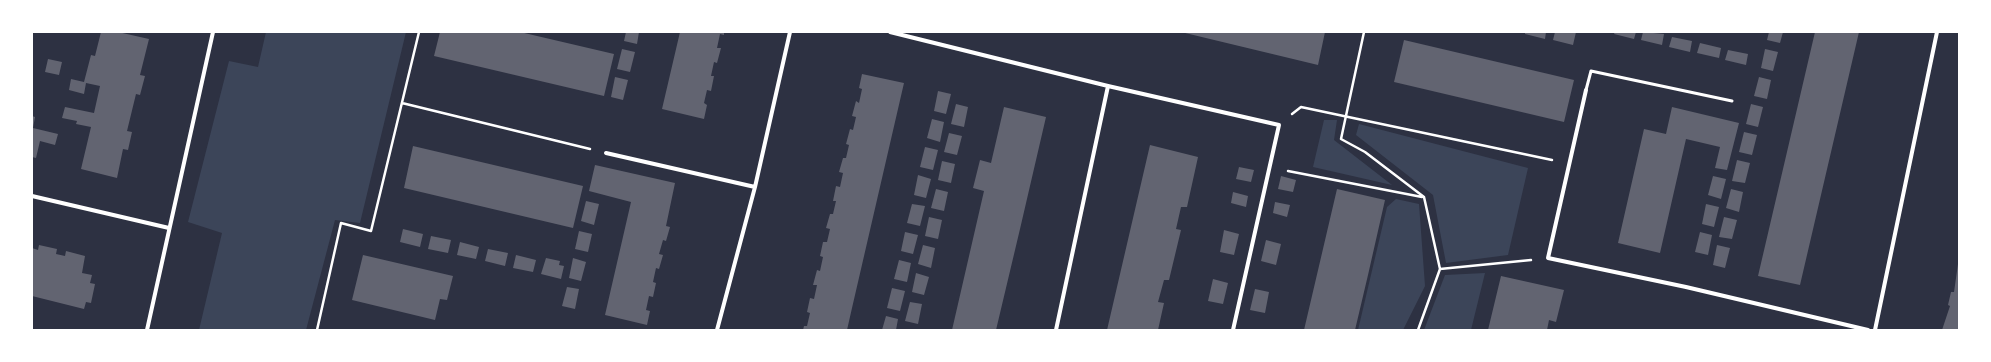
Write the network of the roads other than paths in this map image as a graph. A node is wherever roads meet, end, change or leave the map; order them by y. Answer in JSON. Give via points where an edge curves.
{"nodes":[{"id":1,"x":213,"y":32,"type":"edge"},
{"id":2,"x":790,"y":32,"type":"edge"},
{"id":3,"x":890,"y":32,"type":"edge"},
{"id":4,"x":1937,"y":32,"type":"edge"},
{"id":5,"x":1108,"y":86,"type":"junction"},
{"id":6,"x":1586,"y":90,"type":"joint"},
{"id":7,"x":1732,"y":101,"type":"dead end"},
{"id":8,"x":606,"y":153,"type":"road end"},
{"id":9,"x":755,"y":187,"type":"junction"},
{"id":10,"x":32,"y":196,"type":"edge"},
{"id":11,"x":169,"y":228,"type":"junction"},
{"id":12,"x":147,"y":330,"type":"edge"},
{"id":13,"x":717,"y":330,"type":"edge"},
{"id":14,"x":1056,"y":330,"type":"edge"},
{"id":15,"x":1233,"y":330,"type":"edge"},
{"id":16,"x":1868,"y":330,"type":"edge"},
{"id":17,"x":1875,"y":330,"type":"edge"}],
"edges":[{"from":1,"to":11,"type":"street"},
{"from":2,"to":9,"type":"street"},
{"from":3,"to":5,"type":"street"},
{"from":4,"to":17,"type":"street"},
{"from":5,"to":14,"type":"street"},
{"from":5,"to":15,"type":"street","via":[[1279,125]]},
{"from":6,"to":7,"type":"lane","via":[[1591,70]]},
{"from":6,"to":16,"type":"street","via":[[1548,258]]},
{"from":8,"to":9,"type":"street"},
{"from":9,"to":13,"type":"street"},
{"from":10,"to":11,"type":"street"},
{"from":11,"to":12,"type":"street"}]}
